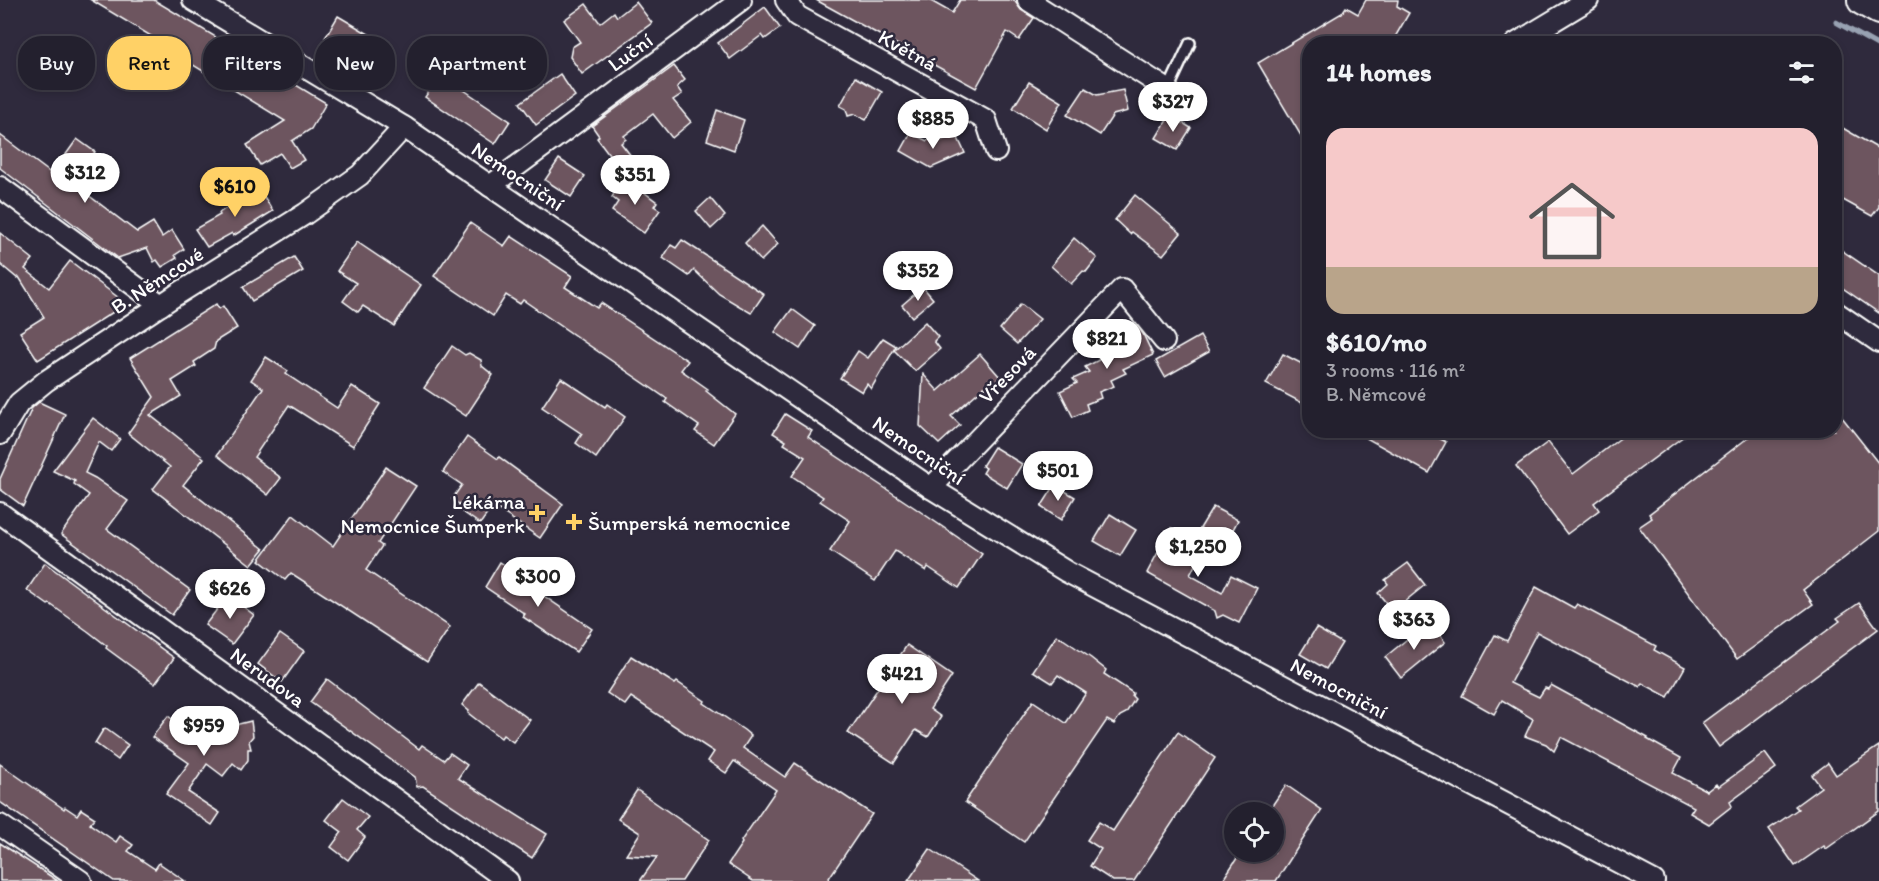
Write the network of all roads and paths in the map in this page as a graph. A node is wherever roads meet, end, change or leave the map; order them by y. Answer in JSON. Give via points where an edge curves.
{"nodes":[{"id":1,"x":193,"y":0,"type":"edge"},
{"id":2,"x":741,"y":0,"type":"edge"},
{"id":3,"x":786,"y":0,"type":"edge"},
{"id":4,"x":1029,"y":0,"type":"edge"},
{"id":5,"x":1588,"y":0,"type":"edge"},
{"id":6,"x":1863,"y":0,"type":"edge"},
{"id":7,"x":1879,"y":9,"type":"edge"},
{"id":8,"x":1528,"y":36,"type":"edge"},
{"id":9,"x":1190,"y":43,"type":"dead end"},
{"id":10,"x":1168,"y":90,"type":"joint"},
{"id":11,"x":404,"y":127,"type":"junction"},
{"id":12,"x":996,"y":151,"type":"dead end"},
{"id":13,"x":490,"y":186,"type":"junction"},
{"id":14,"x":0,"y":187,"type":"edge"},
{"id":15,"x":161,"y":305,"type":"junction"},
{"id":16,"x":1842,"y":317,"type":"edge"},
{"id":17,"x":1164,"y":341,"type":"dead end"},
{"id":18,"x":1879,"y":342,"type":"edge"},
{"id":19,"x":0,"y":434,"type":"edge"},
{"id":20,"x":931,"y":488,"type":"junction"},
{"id":21,"x":0,"y":513,"type":"edge"},
{"id":22,"x":0,"y":825,"type":"edge"},
{"id":23,"x":81,"y":881,"type":"edge"},
{"id":24,"x":508,"y":881,"type":"edge"},
{"id":25,"x":1654,"y":881,"type":"edge"}],
"edges":[{"from":1,"to":11,"type":"street","name":"Nemocniční"},
{"from":2,"to":13,"type":"street","name":"Luční"},
{"from":3,"to":12,"type":"street","name":"Květná","via":[[797,16],[986,120]]},
{"from":4,"to":10,"type":"street"},
{"from":5,"to":8,"type":"street"},
{"from":6,"to":7,"type":"main road"},
{"from":9,"to":10,"type":"lane"},
{"from":11,"to":13,"type":"street","name":"Nemocniční"},
{"from":11,"to":15,"type":"street","name":"B. Němcové","via":[[360,175]]},
{"from":13,"to":20,"type":"street","name":"Nemocniční"},
{"from":14,"to":15,"type":"street"},
{"from":15,"to":19,"type":"street","name":"B. Němcové","via":[[46,381],[19,403]]},
{"from":16,"to":18,"type":"street"},
{"from":17,"to":20,"type":"street","name":"Vřesová","via":[[1122,289]]},
{"from":20,"to":25,"type":"street","name":"Nemocniční","via":[[1067,572]]},
{"from":21,"to":24,"type":"street","name":"Nerudova"},
{"from":22,"to":23,"type":"street"}]}
